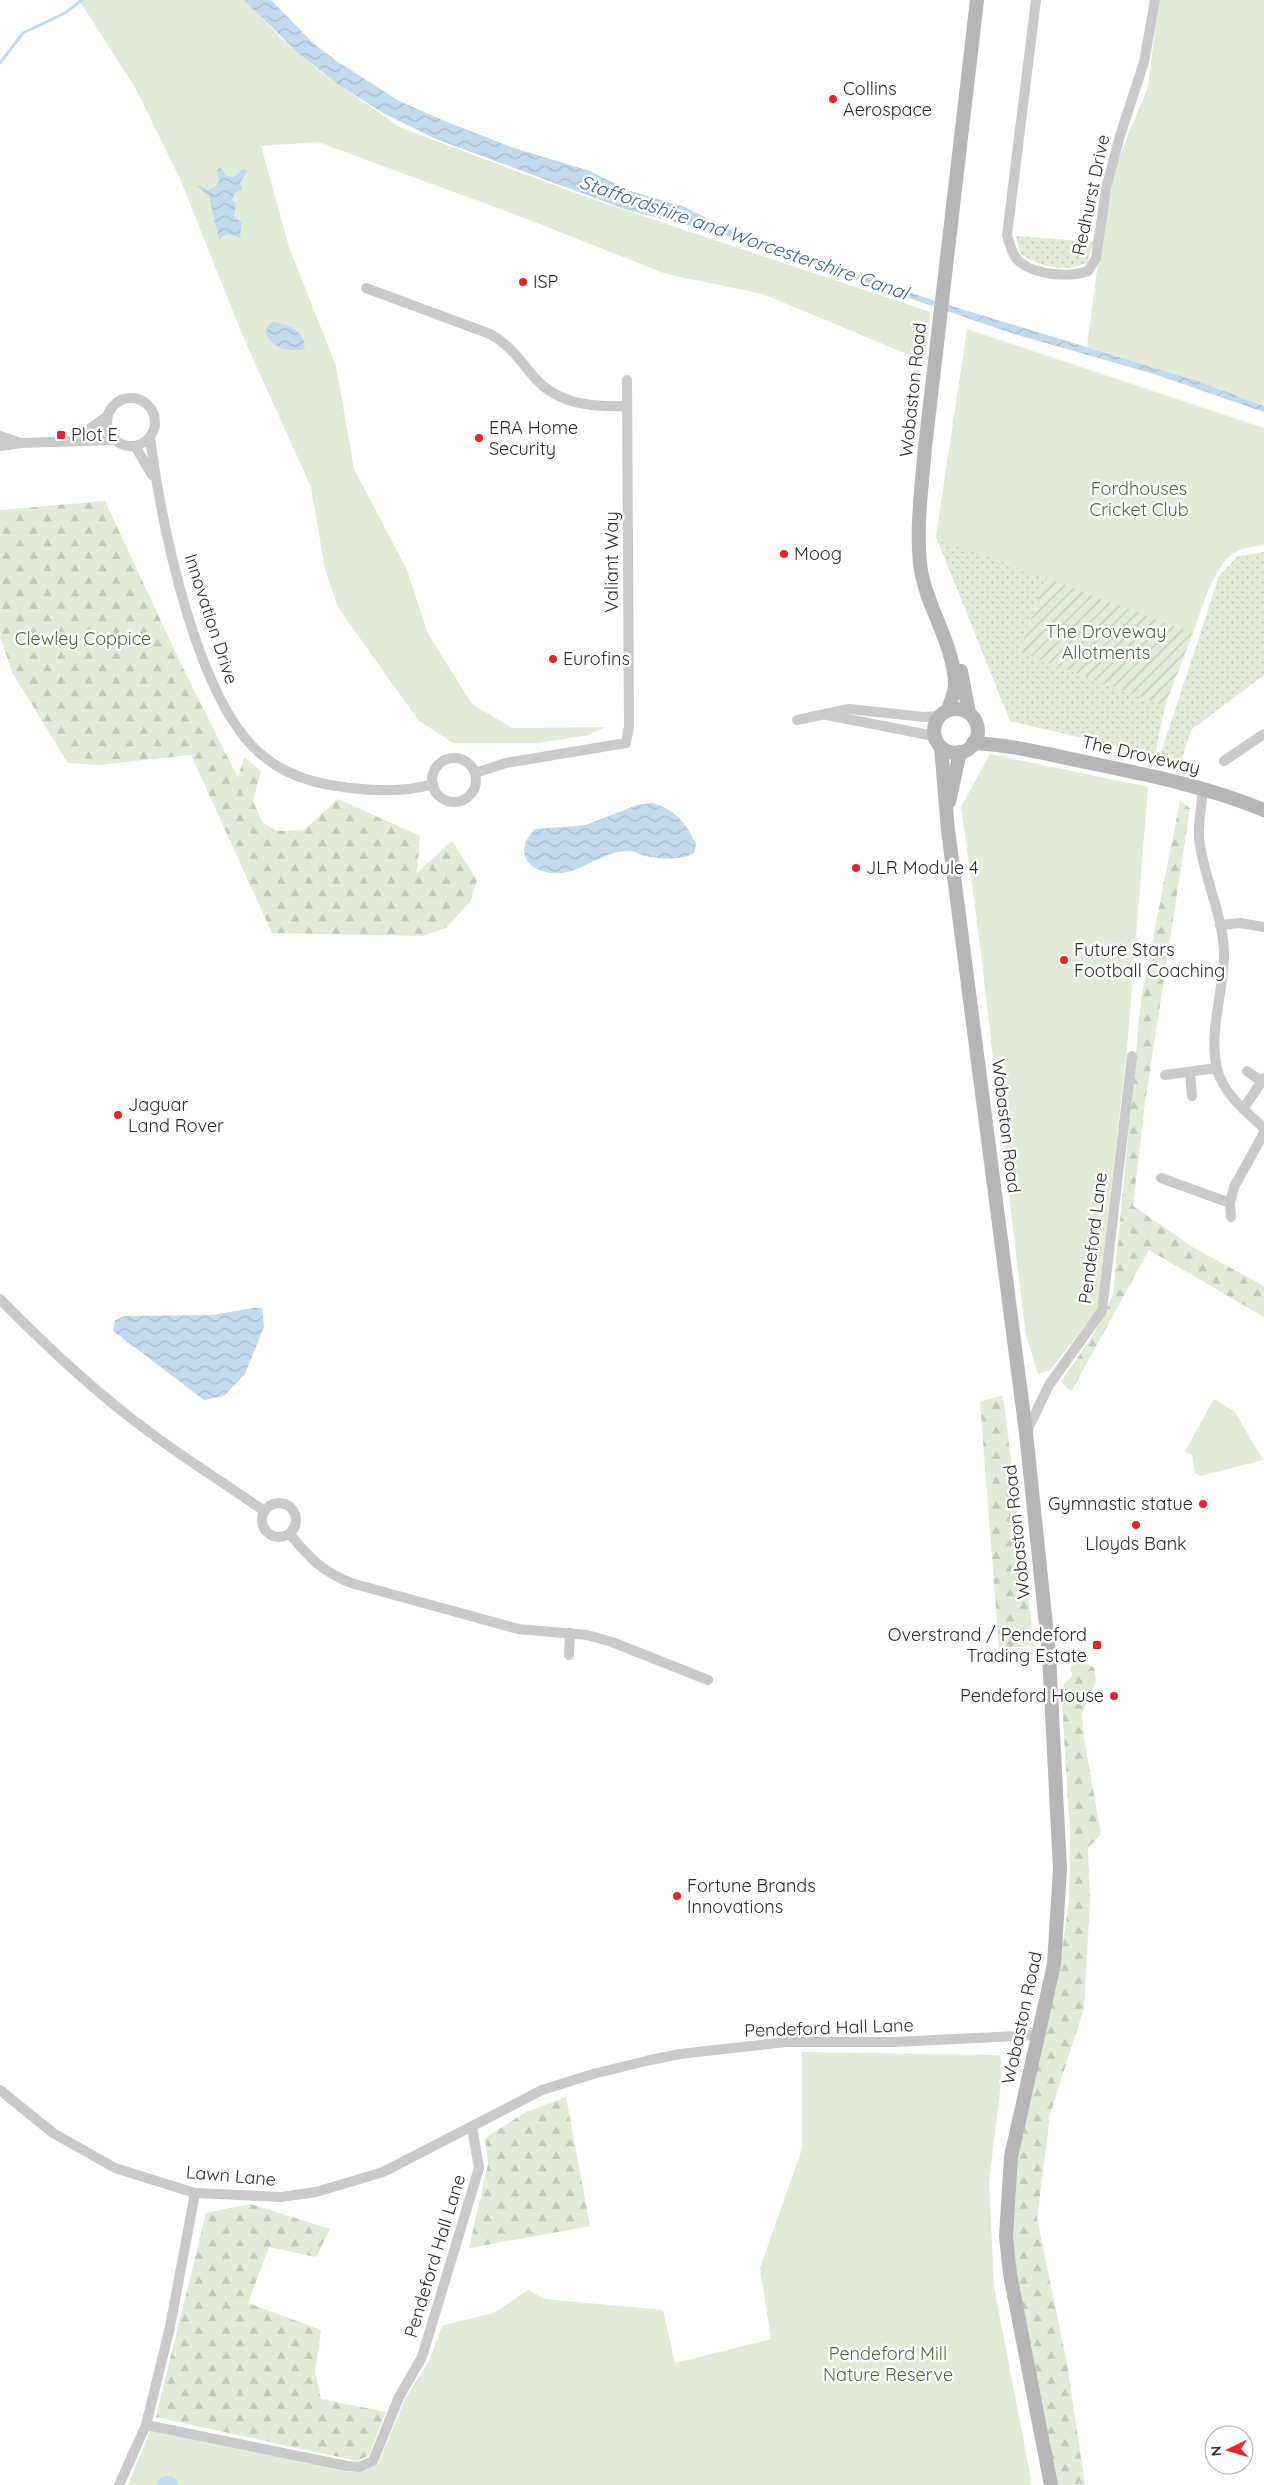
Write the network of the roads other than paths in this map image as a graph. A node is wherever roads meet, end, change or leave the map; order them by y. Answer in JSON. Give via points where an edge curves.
{"nodes":[{"id":1,"x":976,"y":0,"type":"edge"},
{"id":2,"x":985,"y":0,"type":"edge"},
{"id":3,"x":1036,"y":0,"type":"edge"},
{"id":4,"x":1155,"y":0,"type":"edge"},
{"id":5,"x":971,"y":62,"type":"junction"},
{"id":6,"x":366,"y":288,"type":"dead end"},
{"id":7,"x":627,"y":380,"type":"dead end"},
{"id":8,"x":627,"y":406,"type":"junction"},
{"id":9,"x":107,"y":416,"type":"junction"},
{"id":10,"x":0,"y":436,"type":"edge"},
{"id":11,"x":150,"y":438,"type":"junction"},
{"id":12,"x":75,"y":440,"type":"junction"},
{"id":13,"x":114,"y":440,"type":"junction"},
{"id":14,"x":21,"y":443,"type":"junction"},
{"id":15,"x":0,"y":446,"type":"edge"},
{"id":16,"x":134,"y":446,"type":"junction"},
{"id":17,"x":155,"y":481,"type":"junction"},
{"id":18,"x":930,"y":603,"type":"junction"},
{"id":19,"x":943,"y":713,"type":"junction"},
{"id":20,"x":969,"y":713,"type":"junction"},
{"id":21,"x":823,"y":714,"type":"junction"},
{"id":22,"x":797,"y":720,"type":"dead end"},
{"id":23,"x":978,"y":729,"type":"junction"},
{"id":24,"x":1264,"y":734,"type":"edge"},
{"id":25,"x":938,"y":741,"type":"junction"},
{"id":26,"x":974,"y":743,"type":"junction"},
{"id":27,"x":1008,"y":745,"type":"junction"},
{"id":28,"x":960,"y":752,"type":"junction"},
{"id":29,"x":1224,"y":761,"type":"dead end"},
{"id":30,"x":475,"y":773,"type":"junction"},
{"id":31,"x":433,"y":784,"type":"junction"},
{"id":32,"x":1203,"y":789,"type":"junction"},
{"id":33,"x":946,"y":810,"type":"junction"},
{"id":34,"x":1264,"y":810,"type":"edge"},
{"id":35,"x":1220,"y":925,"type":"junction"},
{"id":36,"x":1264,"y":927,"type":"edge"},
{"id":37,"x":1132,"y":1056,"type":"dead end"},
{"id":38,"x":1217,"y":1068,"type":"junction"},
{"id":39,"x":1247,"y":1071,"type":"dead end"},
{"id":40,"x":1190,"y":1072,"type":"junction"},
{"id":41,"x":1165,"y":1075,"type":"dead end"},
{"id":42,"x":1263,"y":1080,"type":"edge"},
{"id":43,"x":1192,"y":1096,"type":"dead end"},
{"id":44,"x":1243,"y":1109,"type":"junction"},
{"id":45,"x":1264,"y":1128,"type":"edge"},
{"id":46,"x":1264,"y":1133,"type":"edge"},
{"id":47,"x":1161,"y":1178,"type":"dead end"},
{"id":48,"x":1230,"y":1204,"type":"junction"},
{"id":49,"x":1231,"y":1217,"type":"dead end"},
{"id":50,"x":0,"y":1299,"type":"edge"},
{"id":51,"x":1026,"y":1432,"type":"junction"},
{"id":52,"x":264,"y":1510,"type":"junction"},
{"id":53,"x":290,"y":1534,"type":"junction"},
{"id":54,"x":570,"y":1633,"type":"junction"},
{"id":55,"x":569,"y":1655,"type":"dead end"},
{"id":56,"x":708,"y":1680,"type":"dead end"},
{"id":57,"x":1037,"y":2035,"type":"junction"},
{"id":58,"x":0,"y":2090,"type":"edge"},
{"id":59,"x":472,"y":2127,"type":"junction"},
{"id":60,"x":194,"y":2193,"type":"junction"},
{"id":61,"x":146,"y":2424,"type":"junction"},
{"id":62,"x":119,"y":2485,"type":"edge"},
{"id":63,"x":1051,"y":2485,"type":"edge"}],
"edges":[{"from":1,"to":5,"type":"street","name":"Wobaston Road"},
{"from":2,"to":5,"type":"street","name":"Wobaston Road"},
{"from":3,"to":4,"type":"street","name":"Redhurst Drive","via":[[1008,235],[1012,253],[1022,264],[1041,271],[1074,275],[1088,271],[1096,258],[1106,188],[1144,62]]},
{"from":5,"to":18,"type":"street","name":"Wobaston Road","via":[[925,447],[920,564]]},
{"from":6,"to":8,"type":"street","via":[[505,342],[536,379],[564,399],[600,407]]},
{"from":7,"to":8,"type":"street","name":"Valiant Way"},
{"from":8,"to":30,"type":"street","name":"Valiant Way","via":[[629,727],[626,743],[506,763]]},
{"from":9,"to":11,"type":"street","via":[[115,403],[122,399],[144,401],[154,413]]},
{"from":9,"to":12,"type":"street"},
{"from":9,"to":13,"type":"street","via":[[107,429]]},
{"from":10,"to":14,"type":"street"},
{"from":11,"to":16,"type":"street"},
{"from":11,"to":17,"type":"street","name":"Innovation Drive"},
{"from":12,"to":13,"type":"street"},
{"from":12,"to":14,"type":"street"},
{"from":13,"to":16,"type":"street"},
{"from":14,"to":15,"type":"street"},
{"from":16,"to":17,"type":"street","name":"Innovation Drive"},
{"from":17,"to":31,"type":"street","name":"Innovation Drive","via":[[180,588],[202,656],[224,708],[250,743],[286,772],[327,785],[391,790]]},
{"from":18,"to":19,"type":"street","name":"Wobaston Road","via":[[950,655],[955,686]]},
{"from":18,"to":20,"type":"street","name":"Wobaston Road","via":[[958,654]]},
{"from":19,"to":20,"type":"street","via":[[958,709]]},
{"from":19,"to":21,"type":"street","via":[[924,717],[849,709]]},
{"from":19,"to":25,"type":"street","via":[[934,726]]},
{"from":20,"to":23,"type":"street"},
{"from":21,"to":22,"type":"street"},
{"from":21,"to":25,"type":"street"},
{"from":23,"to":26,"type":"street"},
{"from":23,"to":27,"type":"street","name":"The Droveway"},
{"from":24,"to":29,"type":"street"},
{"from":25,"to":28,"type":"street","via":[[950,752]]},
{"from":25,"to":33,"type":"street","name":"Wobaston Road"},
{"from":26,"to":27,"type":"street","name":"The Droveway"},
{"from":26,"to":28,"type":"street"},
{"from":27,"to":32,"type":"street","name":"The Droveway"},
{"from":28,"to":33,"type":"street","name":"Wobaston Road"},
{"from":30,"to":31,"type":"street","via":[[470,765],[453,758],[437,767]]},
{"from":30,"to":31,"type":"street","via":[[473,791],[459,802],[442,798]]},
{"from":32,"to":34,"type":"street","name":"The Droveway"},
{"from":32,"to":35,"type":"street","via":[[1199,837]]},
{"from":33,"to":51,"type":"street","name":"Wobaston Road"},
{"from":35,"to":36,"type":"street","via":[[1240,923]]},
{"from":35,"to":38,"type":"street","via":[[1224,950],[1218,1007]]},
{"from":37,"to":51,"type":"street","name":"Pendeford Lane","via":[[1102,1311],[1049,1385]]},
{"from":38,"to":40,"type":"street"},
{"from":38,"to":44,"type":"street","via":[[1227,1090]]},
{"from":39,"to":42,"type":"street"},
{"from":40,"to":41,"type":"street"},
{"from":40,"to":43,"type":"street"},
{"from":42,"to":44,"type":"street"},
{"from":44,"to":45,"type":"street"},
{"from":46,"to":48,"type":"street","via":[[1234,1187]]},
{"from":47,"to":48,"type":"street"},
{"from":48,"to":49,"type":"street"},
{"from":50,"to":52,"type":"street","via":[[28,1328],[148,1432]]},
{"from":51,"to":57,"type":"street","name":"Wobaston Road","via":[[1049,1654],[1060,1869],[1054,1964]]},
{"from":52,"to":53,"type":"street","via":[[262,1522],[267,1533],[278,1538]]},
{"from":52,"to":53,"type":"street","via":[[277,1502],[291,1507],[297,1520]]},
{"from":53,"to":54,"type":"street","via":[[314,1563],[329,1574],[352,1583],[518,1629]]},
{"from":54,"to":55,"type":"street"},
{"from":54,"to":56,"type":"street","via":[[612,1642]]},
{"from":57,"to":59,"type":"street","name":"Pendeford Hall Lane","via":[[894,2042],[786,2042],[680,2054],[593,2074],[542,2090]]},
{"from":57,"to":63,"type":"street","name":"Wobaston Road","via":[[1011,2157],[1006,2236],[1012,2284]]},
{"from":58,"to":60,"type":"street","name":"Lawn Lane","via":[[53,2133],[80,2150],[115,2168]]},
{"from":59,"to":60,"type":"street","name":"Lawn Lane","via":[[383,2172],[316,2192],[281,2197]]},
{"from":59,"to":61,"type":"street","name":"Pendeford Hall Lane","via":[[479,2168],[422,2357],[399,2396],[373,2461],[359,2467],[347,2466]]},
{"from":60,"to":61,"type":"street","via":[[170,2327]]},
{"from":61,"to":62,"type":"street"}]}
